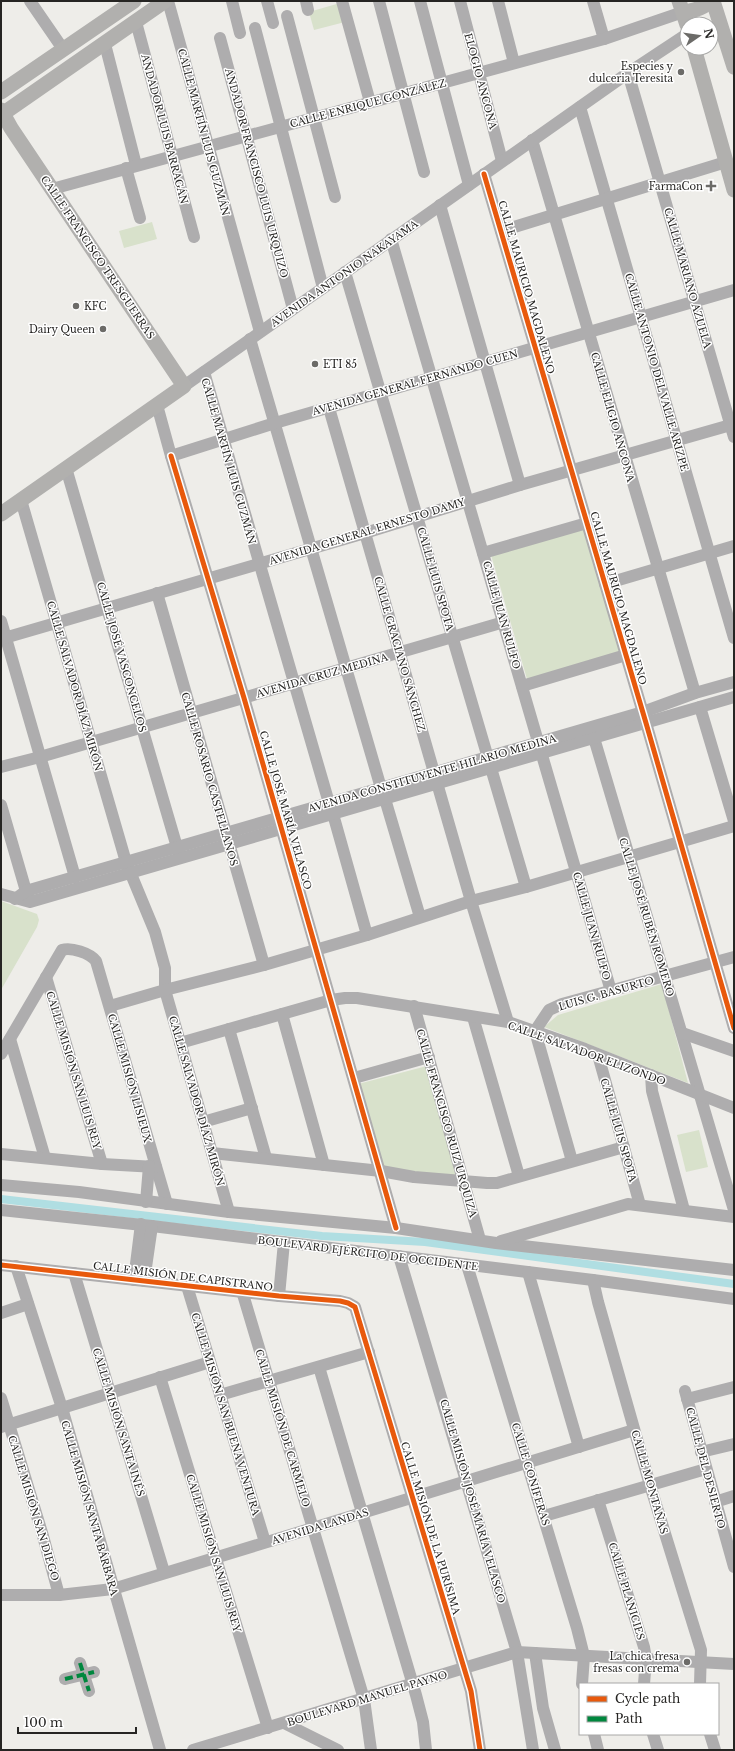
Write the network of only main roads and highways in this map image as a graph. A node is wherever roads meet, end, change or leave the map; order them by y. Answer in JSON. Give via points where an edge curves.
{"nodes":[{"id":1,"x":134,"y":1,"type":"edge"},
{"id":2,"x":166,"y":1,"type":"edge"},
{"id":3,"x":710,"y":1,"type":"edge"},
{"id":4,"x":714,"y":1,"type":"edge"},
{"id":5,"x":683,"y":13,"type":"edge"},
{"id":6,"x":723,"y":31,"type":"edge"},
{"id":7,"x":696,"y":56,"type":"edge"},
{"id":8,"x":734,"y":67,"type":"edge"},
{"id":9,"x":1,"y":92,"type":"edge"},
{"id":10,"x":4,"y":118,"type":"edge"},
{"id":11,"x":734,"y":190,"type":"edge"},
{"id":12,"x":184,"y":386,"type":"joint"},
{"id":13,"x":1,"y":514,"type":"edge"}],
"edges":[{"from":1,"to":9,"type":"main road"},
{"from":2,"to":10,"type":"main road"},
{"from":3,"to":5,"type":"main road","via":[[704,7]]},
{"from":4,"to":6,"type":"main road"},
{"from":6,"to":8,"type":"main road"},
{"from":7,"to":11,"type":"main road"},
{"from":10,"to":12,"type":"main road","name":"CALLE FRANCISCO TRESGUERRAS"},
{"from":12,"to":13,"type":"main road","name":"AVENIDA ANTONIO NAKAYAMA"}]}
